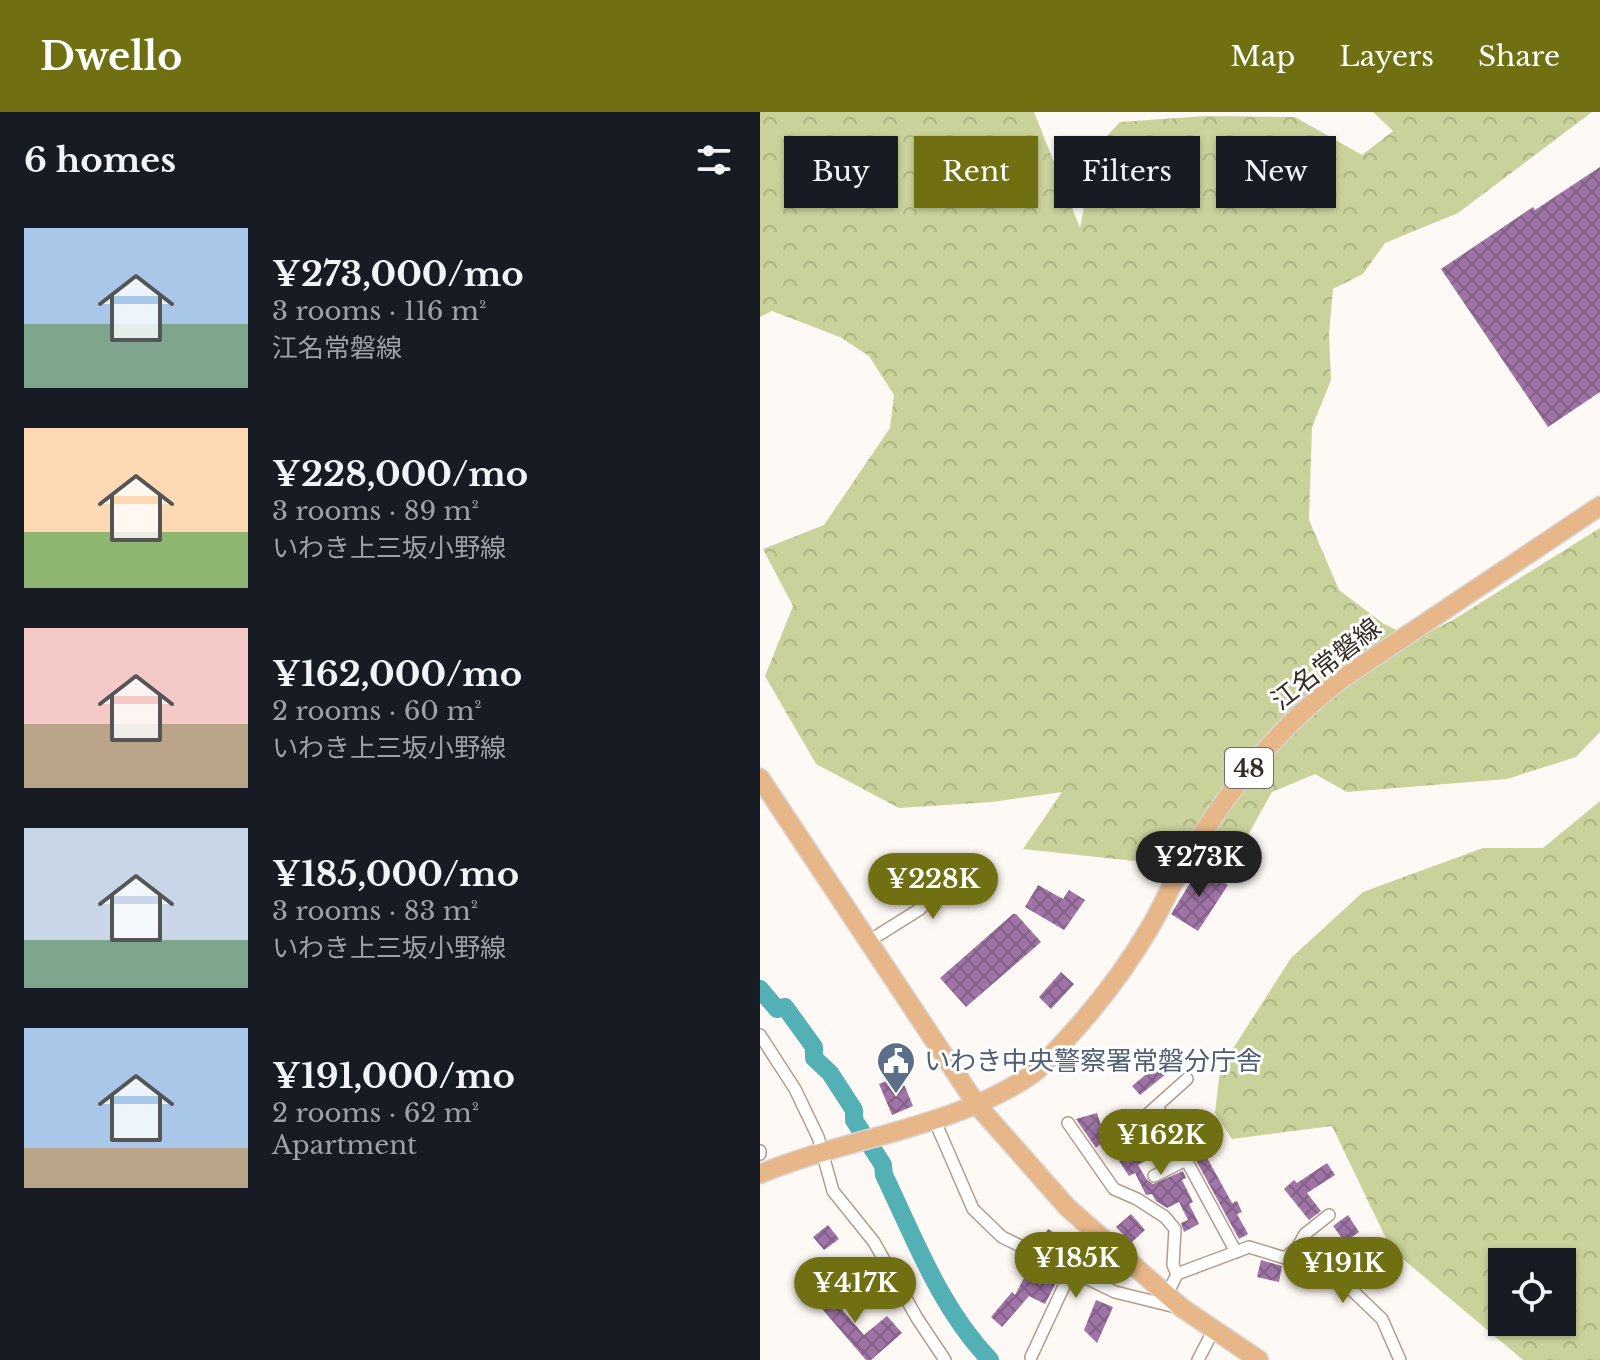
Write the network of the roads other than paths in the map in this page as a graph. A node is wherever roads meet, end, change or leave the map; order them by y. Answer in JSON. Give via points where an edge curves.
{"nodes":[{"id":1,"x":1600,"y":506,"type":"edge"},
{"id":2,"x":760,"y":778,"type":"edge"},
{"id":3,"x":971,"y":864,"type":"dead end"},
{"id":4,"x":869,"y":941,"type":"junction"},
{"id":5,"x":760,"y":1035,"type":"edge"},
{"id":6,"x":1187,"y":1079,"type":"dead end"},
{"id":7,"x":977,"y":1105,"type":"junction"},
{"id":8,"x":1157,"y":1106,"type":"junction"},
{"id":9,"x":934,"y":1119,"type":"junction"},
{"id":10,"x":1140,"y":1121,"type":"dead end"},
{"id":11,"x":1068,"y":1123,"type":"dead end"},
{"id":12,"x":822,"y":1152,"type":"junction"},
{"id":13,"x":1186,"y":1160,"type":"junction"},
{"id":14,"x":760,"y":1174,"type":"edge"},
{"id":15,"x":1154,"y":1176,"type":"dead end"},
{"id":16,"x":1329,"y":1215,"type":"dead end"},
{"id":17,"x":1091,"y":1228,"type":"junction"},
{"id":18,"x":1236,"y":1252,"type":"junction"},
{"id":19,"x":1285,"y":1258,"type":"junction"},
{"id":20,"x":1071,"y":1270,"type":"junction"},
{"id":21,"x":1177,"y":1274,"type":"junction"},
{"id":22,"x":1167,"y":1295,"type":"junction"},
{"id":23,"x":1182,"y":1308,"type":"junction"},
{"id":24,"x":1213,"y":1331,"type":"junction"},
{"id":25,"x":1031,"y":1357,"type":"dead end"},
{"id":26,"x":945,"y":1360,"type":"edge"},
{"id":27,"x":1198,"y":1360,"type":"edge"},
{"id":28,"x":1259,"y":1360,"type":"edge"},
{"id":29,"x":1400,"y":1360,"type":"edge"}],
"edges":[{"from":1,"to":7,"type":"main road","name":"江名常磐線","number":"48","via":[[1343,678],[1282,730],[1230,792],[1151,926],[1083,1022],[1034,1073]]},
{"from":2,"to":4,"type":"main road"},
{"from":3,"to":4,"type":"street","via":[[933,889],[920,909]]},
{"from":4,"to":7,"type":"main road"},
{"from":5,"to":12,"type":"street","via":[[795,1089]]},
{"from":6,"to":8,"type":"street"},
{"from":7,"to":9,"type":"main road","name":"江名常磐線","number":"48"},
{"from":7,"to":17,"type":"main road"},
{"from":8,"to":10,"type":"street"},
{"from":8,"to":13,"type":"street"},
{"from":9,"to":12,"type":"main road","name":"江名常磐線","number":"48"},
{"from":9,"to":20,"type":"street","via":[[965,1193],[986,1224]]},
{"from":11,"to":21,"type":"street","via":[[1114,1189],[1165,1217],[1175,1229]]},
{"from":12,"to":14,"type":"main road","name":"江名常磐線","number":"48"},
{"from":12,"to":26,"type":"street","via":[[838,1200],[874,1242]]},
{"from":13,"to":15,"type":"street"},
{"from":13,"to":18,"type":"street"},
{"from":16,"to":19,"type":"street"},
{"from":17,"to":20,"type":"street"},
{"from":17,"to":22,"type":"main road"},
{"from":18,"to":19,"type":"street","via":[[1249,1247]]},
{"from":18,"to":21,"type":"street"},
{"from":19,"to":29,"type":"street","via":[[1336,1275],[1382,1319]]},
{"from":20,"to":23,"type":"street","via":[[1115,1292]]},
{"from":20,"to":25,"type":"street"},
{"from":21,"to":22,"type":"street"},
{"from":22,"to":23,"type":"main road"},
{"from":23,"to":24,"type":"main road"},
{"from":24,"to":27,"type":"street"},
{"from":24,"to":28,"type":"main road"}]}
